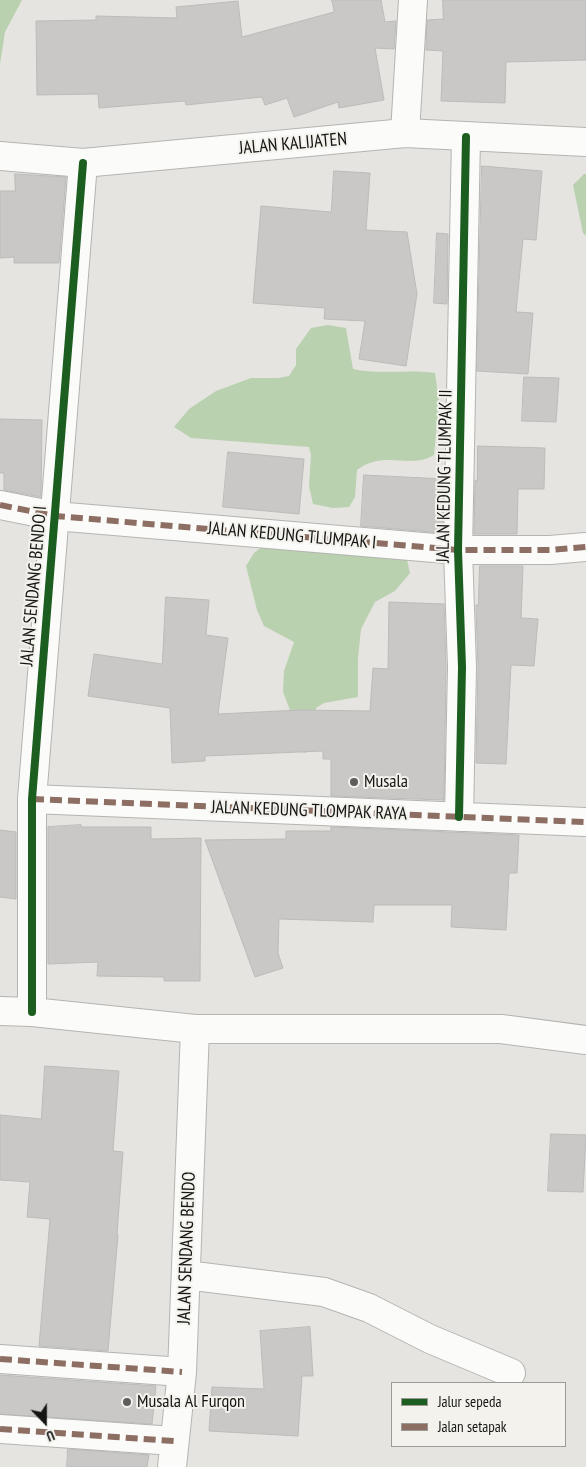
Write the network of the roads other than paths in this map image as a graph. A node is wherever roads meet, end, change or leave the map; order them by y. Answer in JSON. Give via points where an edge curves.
{"nodes":[{"id":1,"x":413,"y":0,"type":"edge"},
{"id":2,"x":405,"y":133,"type":"junction"},
{"id":3,"x":466,"y":137,"type":"junction"},
{"id":4,"x":586,"y":142,"type":"edge"},
{"id":5,"x":0,"y":156,"type":"edge"},
{"id":6,"x":83,"y":162,"type":"junction"},
{"id":7,"x":0,"y":505,"type":"edge"},
{"id":8,"x":55,"y":516,"type":"junction"},
{"id":9,"x":586,"y":546,"type":"edge"},
{"id":10,"x":458,"y":550,"type":"junction"},
{"id":11,"x":32,"y":799,"type":"junction"},
{"id":12,"x":459,"y":816,"type":"junction"},
{"id":13,"x":586,"y":822,"type":"edge"},
{"id":14,"x":0,"y":1011,"type":"edge"},
{"id":15,"x":32,"y":1012,"type":"junction"},
{"id":16,"x":195,"y":1030,"type":"junction"},
{"id":17,"x":586,"y":1040,"type":"edge"},
{"id":18,"x":186,"y":1274,"type":"junction"},
{"id":19,"x":0,"y":1359,"type":"edge"},
{"id":20,"x":182,"y":1372,"type":"junction"},
{"id":21,"x":511,"y":1373,"type":"dead end"},
{"id":22,"x":0,"y":1429,"type":"edge"},
{"id":23,"x":173,"y":1454,"type":"edge"}],
"edges":[{"from":1,"to":2,"type":"street"},
{"from":2,"to":3,"type":"street","name":"JALAN KALIJATEN"},
{"from":2,"to":6,"type":"street","name":"JALAN KALIJATEN"},
{"from":3,"to":4,"type":"street","name":"JALAN KALIJATEN"},
{"from":3,"to":10,"type":"street","name":"JALAN KEDUNG TLUMPAK II"},
{"from":5,"to":6,"type":"street","name":"JALAN KALIJATEN"},
{"from":6,"to":8,"type":"street","name":"JALAN SENDANG BENDO I"},
{"from":7,"to":8,"type":"street","name":"JALAN KEDUNG TLUMPAK I"},
{"from":8,"to":10,"type":"street","name":"JALAN KEDUNG TLUMPAK I"},
{"from":8,"to":11,"type":"street","name":"JALAN SENDANG BENDO I"},
{"from":9,"to":10,"type":"street","name":"JALAN KEDUNG TLUMPAK I","via":[[550,550]]},
{"from":10,"to":12,"type":"street","name":"JALAN KEDUNG TLUMPAK II","via":[[462,667]]},
{"from":11,"to":12,"type":"street","name":"JALAN KEDUNG TLOMPAK RAYA"},
{"from":11,"to":15,"type":"street","name":"JALAN SENDANG BENDO I"},
{"from":12,"to":13,"type":"street","name":"JALAN KEDUNG TLOMPAK RAYA"},
{"from":14,"to":15,"type":"street"},
{"from":15,"to":16,"type":"street"},
{"from":16,"to":17,"type":"street","via":[[501,1029]]},
{"from":16,"to":18,"type":"street","name":"JALAN SENDANG BENDO"},
{"from":18,"to":20,"type":"street","name":"JALAN SENDANG BENDO"},
{"from":18,"to":21,"type":"street","via":[[324,1292],[369,1308],[430,1339]]},
{"from":19,"to":20,"type":"street"},
{"from":20,"to":23,"type":"street","name":"JALAN SENDANG BENDO"},
{"from":22,"to":23,"type":"street"}]}
